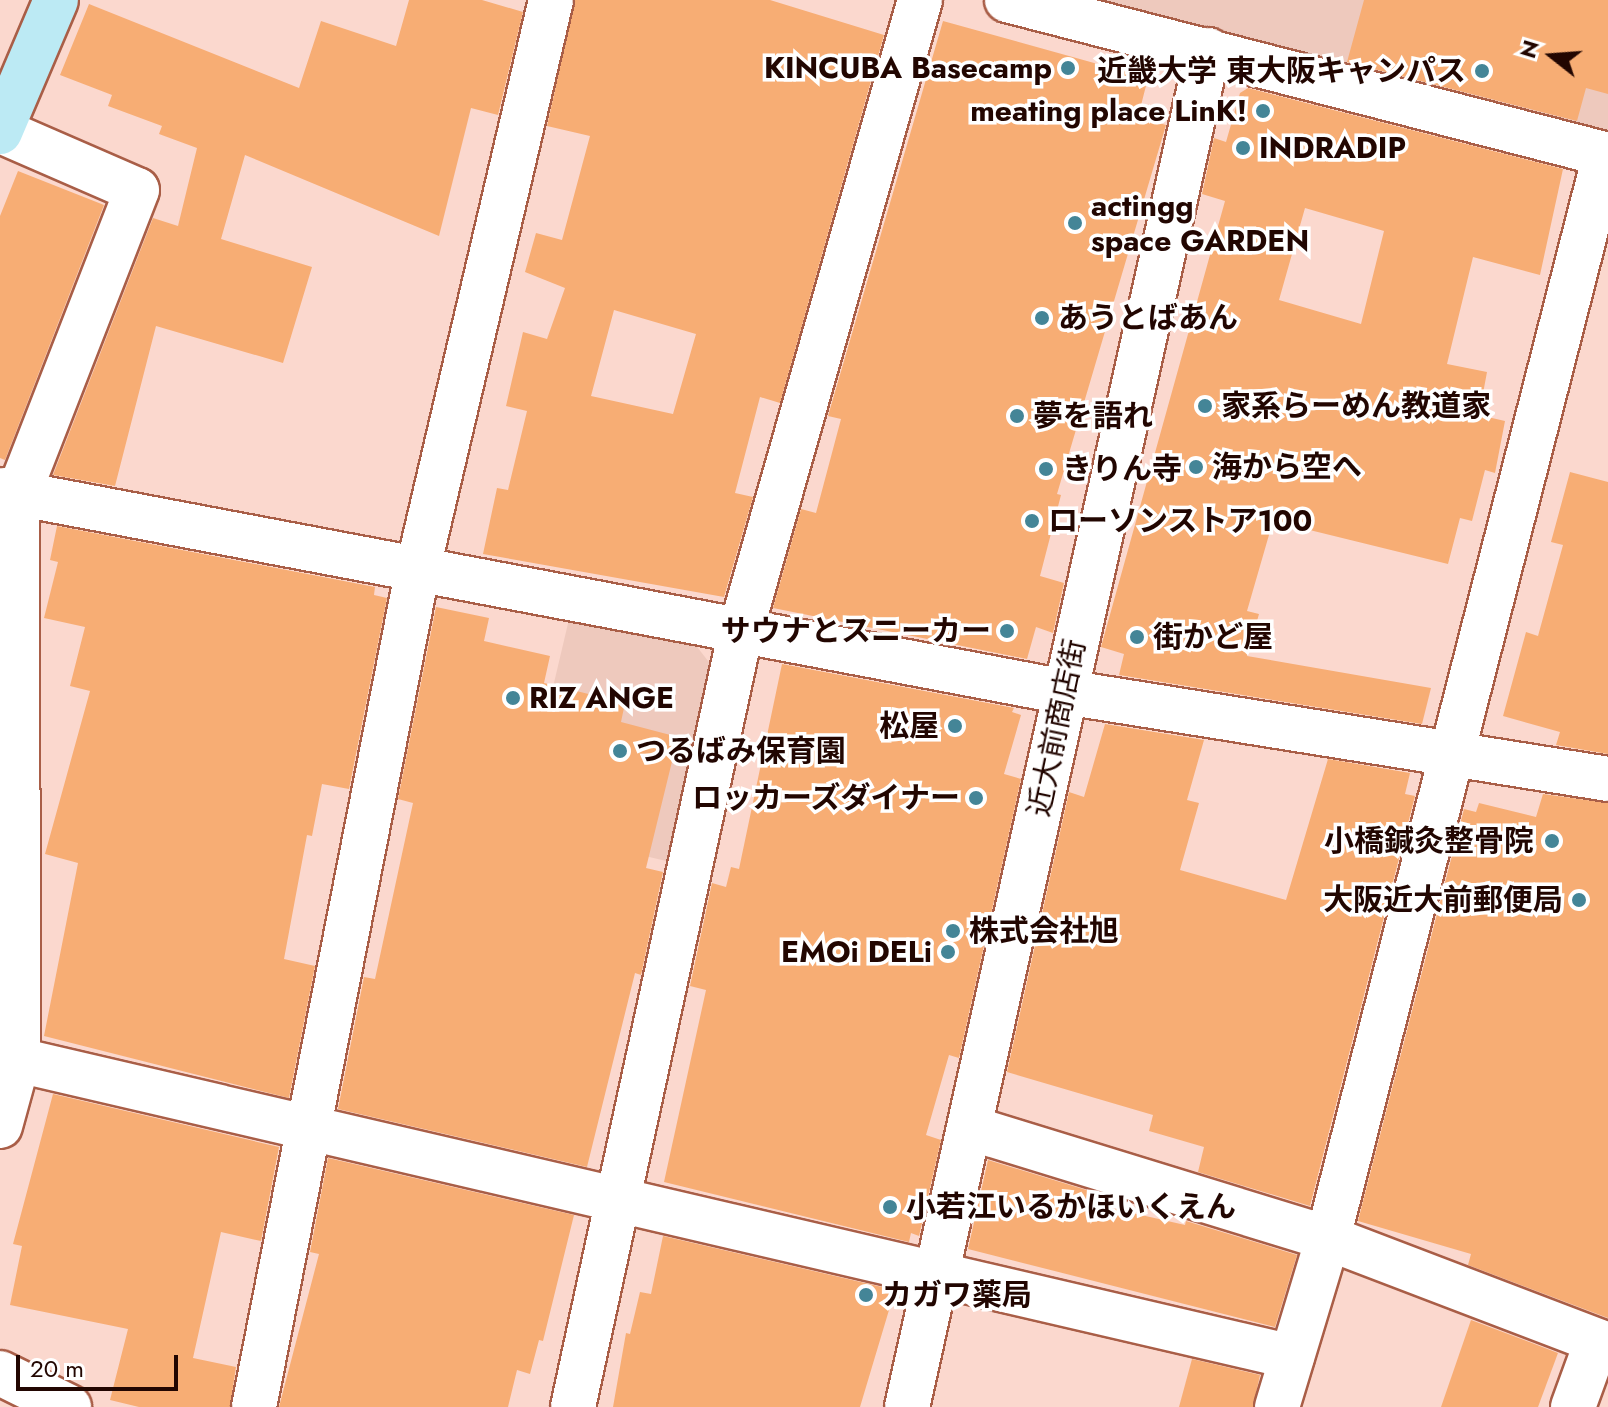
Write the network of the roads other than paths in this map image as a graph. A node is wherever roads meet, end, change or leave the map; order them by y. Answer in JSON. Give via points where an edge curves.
{"nodes":[{"id":1,"x":56,"y":0,"type":"edge"},
{"id":2,"x":551,"y":0,"type":"edge"},
{"id":3,"x":920,"y":0,"type":"edge"},
{"id":4,"x":1007,"y":0,"type":"edge"},
{"id":5,"x":1208,"y":50,"type":"junction"},
{"id":6,"x":0,"y":132,"type":"edge"},
{"id":7,"x":1606,"y":155,"type":"edge"},
{"id":8,"x":1593,"y":278,"type":"edge"},
{"id":9,"x":9,"y":494,"type":"edge"},
{"id":10,"x":418,"y":568,"type":"junction"},
{"id":11,"x":741,"y":630,"type":"junction"},
{"id":12,"x":1065,"y":692,"type":"junction"},
{"id":13,"x":1454,"y":754,"type":"junction"},
{"id":14,"x":1608,"y":779,"type":"edge"},
{"id":15,"x":18,"y":1060,"type":"junction"},
{"id":16,"x":0,"y":1126,"type":"edge"},
{"id":17,"x":308,"y":1127,"type":"junction"},
{"id":18,"x":970,"y":1128,"type":"junction"},
{"id":19,"x":621,"y":1197,"type":"junction"},
{"id":20,"x":1328,"y":1238,"type":"junction"},
{"id":21,"x":936,"y":1272,"type":"junction"},
{"id":22,"x":1603,"y":1343,"type":"edge"},
{"id":23,"x":1292,"y":1357,"type":"junction"},
{"id":24,"x":0,"y":1373,"type":"edge"},
{"id":25,"x":69,"y":1407,"type":"edge"},
{"id":26,"x":254,"y":1407,"type":"edge"},
{"id":27,"x":573,"y":1407,"type":"edge"},
{"id":28,"x":907,"y":1407,"type":"edge"},
{"id":29,"x":1277,"y":1407,"type":"edge"},
{"id":30,"x":1573,"y":1407,"type":"edge"}],
"edges":[{"from":1,"to":6,"type":"street"},
{"from":2,"to":10,"type":"street"},
{"from":3,"to":11,"type":"street"},
{"from":4,"to":5,"type":"street"},
{"from":5,"to":7,"type":"street"},
{"from":5,"to":12,"type":"street","name":"近大前商店街"},
{"from":6,"to":9,"type":"street","via":[[137,190]]},
{"from":7,"to":8,"type":"street"},
{"from":8,"to":13,"type":"street"},
{"from":9,"to":10,"type":"street"},
{"from":9,"to":15,"type":"street"},
{"from":10,"to":11,"type":"street"},
{"from":10,"to":17,"type":"street"},
{"from":11,"to":12,"type":"street"},
{"from":11,"to":19,"type":"street"},
{"from":12,"to":13,"type":"street"},
{"from":12,"to":18,"type":"street","name":"近大前商店街"},
{"from":13,"to":14,"type":"street"},
{"from":13,"to":20,"type":"street"},
{"from":15,"to":16,"type":"street"},
{"from":15,"to":17,"type":"street"},
{"from":17,"to":19,"type":"street"},
{"from":17,"to":26,"type":"street"},
{"from":18,"to":20,"type":"street"},
{"from":18,"to":21,"type":"street","name":"近大前商店街"},
{"from":19,"to":21,"type":"street"},
{"from":19,"to":27,"type":"street"},
{"from":20,"to":22,"type":"street"},
{"from":20,"to":23,"type":"street"},
{"from":21,"to":23,"type":"street"},
{"from":21,"to":28,"type":"street","name":"近大前商店街"},
{"from":22,"to":30,"type":"street"},
{"from":23,"to":29,"type":"street"},
{"from":24,"to":25,"type":"street"}]}
